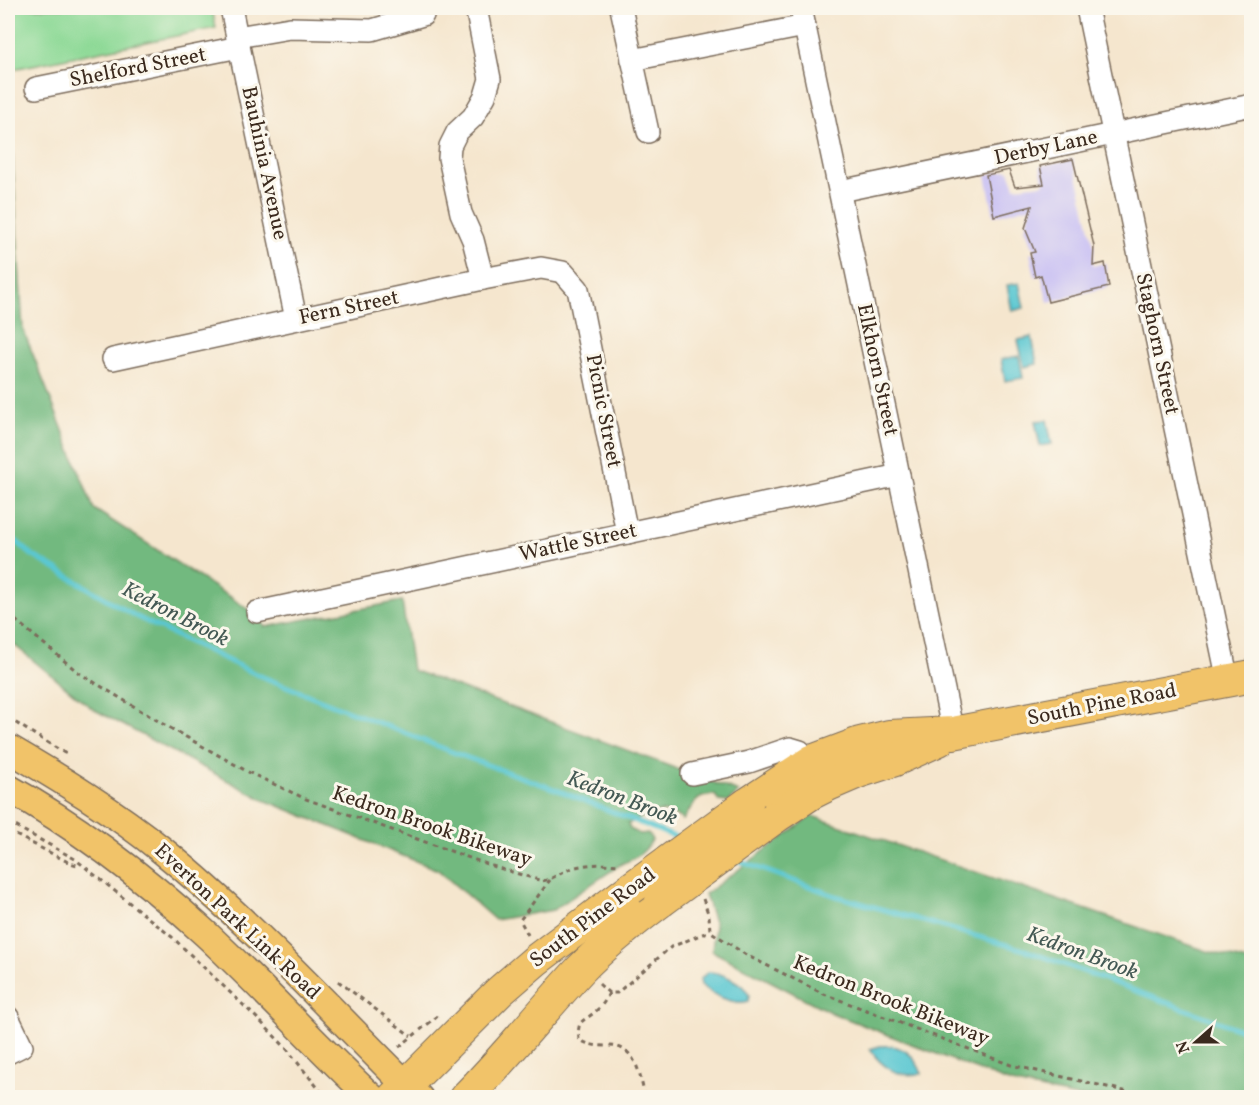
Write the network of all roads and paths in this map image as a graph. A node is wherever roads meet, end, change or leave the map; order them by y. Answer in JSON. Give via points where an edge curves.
{"nodes":[{"id":1,"x":231,"y":8,"type":"edge"},
{"id":2,"x":476,"y":8,"type":"edge"},
{"id":3,"x":621,"y":8,"type":"edge"},
{"id":4,"x":1087,"y":8,"type":"edge"},
{"id":5,"x":423,"y":15,"type":"dead end"},
{"id":6,"x":803,"y":17,"type":"edge"},
{"id":7,"x":238,"y":42,"type":"junction"},
{"id":8,"x":632,"y":60,"type":"junction"},
{"id":9,"x":36,"y":88,"type":"dead end"},
{"id":10,"x":1251,"y":105,"type":"edge"},
{"id":11,"x":648,"y":132,"type":"dead end"},
{"id":12,"x":1114,"y":134,"type":"junction"},
{"id":13,"x":840,"y":191,"type":"junction"},
{"id":14,"x":483,"y":279,"type":"junction"},
{"id":15,"x":578,"y":289,"type":"joint"},
{"id":16,"x":296,"y":319,"type":"junction"},
{"id":17,"x":113,"y":359,"type":"dead end"},
{"id":18,"x":899,"y":475,"type":"junction"},
{"id":19,"x":627,"y":533,"type":"junction"},
{"id":20,"x":257,"y":612,"type":"dead end"},
{"id":21,"x":8,"y":614,"type":"edge"},
{"id":22,"x":1240,"y":679,"type":"edge"},
{"id":23,"x":953,"y":733,"type":"junction"},
{"id":24,"x":8,"y":748,"type":"edge"},
{"id":25,"x":821,"y":773,"type":"junction"},
{"id":26,"x":692,"y":774,"type":"dead end"},
{"id":27,"x":8,"y":788,"type":"edge"},
{"id":28,"x":760,"y":811,"type":"junction"},
{"id":29,"x":8,"y":822,"type":"edge"},
{"id":30,"x":8,"y":831,"type":"edge"},
{"id":31,"x":82,"y":867,"type":"junction"},
{"id":32,"x":626,"y":877,"type":"junction"},
{"id":33,"x":550,"y":880,"type":"junction"},
{"id":34,"x":702,"y":896,"type":"dead end"},
{"id":35,"x":710,"y":931,"type":"junction"},
{"id":36,"x":531,"y":942,"type":"dead end"},
{"id":37,"x":337,"y":981,"type":"dead end"},
{"id":38,"x":597,"y":983,"type":"dead end"},
{"id":39,"x":609,"y":993,"type":"junction"},
{"id":40,"x":8,"y":1017,"type":"edge"},
{"id":41,"x":411,"y":1036,"type":"dead end"},
{"id":42,"x":8,"y":1053,"type":"edge"},
{"id":43,"x":406,"y":1093,"type":"edge"},
{"id":44,"x":645,"y":1097,"type":"edge"},
{"id":45,"x":326,"y":1098,"type":"edge"},
{"id":46,"x":372,"y":1098,"type":"edge"},
{"id":47,"x":465,"y":1098,"type":"edge"},
{"id":48,"x":1155,"y":1098,"type":"edge"}],
"edges":[{"from":1,"to":7,"type":"street","name":"Bauhinia Avenue"},
{"from":2,"to":14,"type":"street","via":[[490,79],[473,117],[457,132],[449,158],[461,213]]},
{"from":3,"to":8,"type":"street"},
{"from":4,"to":12,"type":"street","name":"Staghorn Street"},
{"from":5,"to":7,"type":"street","name":"Shelford Street","via":[[372,30],[290,28]]},
{"from":6,"to":8,"type":"street"},
{"from":6,"to":13,"type":"street","name":"Elkhorn Street"},
{"from":7,"to":9,"type":"street","name":"Shelford Street"},
{"from":7,"to":16,"type":"street","name":"Bauhinia Avenue"},
{"from":8,"to":11,"type":"street"},
{"from":10,"to":12,"type":"street","name":"Derby Lane"},
{"from":12,"to":13,"type":"street","name":"Derby Lane"},
{"from":12,"to":22,"type":"street","name":"Staghorn Street"},
{"from":13,"to":18,"type":"street","name":"Elkhorn Street"},
{"from":14,"to":15,"type":"street","name":"Fern Street","via":[[542,268],[563,272]]},
{"from":14,"to":16,"type":"street","name":"Fern Street"},
{"from":15,"to":19,"type":"street","name":"Picnic Street"},
{"from":16,"to":17,"type":"street","name":"Fern Street"},
{"from":18,"to":19,"type":"street","name":"Wattle Street"},
{"from":18,"to":23,"type":"street","name":"Elkhorn Street"},
{"from":19,"to":20,"type":"street","name":"Wattle Street"},
{"from":21,"to":33,"type":"path","name":"Kedron Brook Bikeway","via":[[79,674],[250,773],[306,799],[492,866]]},
{"from":22,"to":23,"type":"highway","name":"South Pine Road"},
{"from":23,"to":25,"type":"highway","name":"South Pine Road","via":[[889,736],[861,743]]},
{"from":24,"to":43,"type":"main road","name":"Everton Park Link Road","via":[[162,850],[253,933]]},
{"from":25,"to":26,"type":"street","via":[[800,751],[786,748],[749,762]]},
{"from":25,"to":28,"type":"highway","name":"South Pine Road"},
{"from":27,"to":46,"type":"main road","name":"Everton Park Link Road","via":[[76,831],[160,894],[206,934]]},
{"from":28,"to":32,"type":"highway","name":"South Pine Road","bridge":true},
{"from":28,"to":47,"type":"highway","name":"South Pine Road","bridge":true,"via":[[582,969]]},
{"from":29,"to":31,"type":"path","via":[[75,859]]},
{"from":30,"to":31,"type":"path"},
{"from":31,"to":45,"type":"path","via":[[143,912],[200,964],[273,1035]]},
{"from":32,"to":33,"type":"path","name":"Kedron Brook Bikeway","via":[[595,864],[570,869]]},
{"from":32,"to":43,"type":"highway","name":"South Pine Road","via":[[499,992]]},
{"from":33,"to":36,"type":"path","via":[[520,920]]},
{"from":34,"to":35,"type":"path","via":[[710,916]]},
{"from":35,"to":39,"type":"path","via":[[671,947],[617,993]]},
{"from":35,"to":48,"type":"path","name":"Kedron Brook Bikeway","via":[[746,955],[824,994],[988,1057]]},
{"from":37,"to":41,"type":"path"},
{"from":38,"to":39,"type":"path"},
{"from":39,"to":44,"type":"path","via":[[597,1011],[581,1021],[579,1039],[587,1045],[622,1048],[630,1055],[638,1068]]},
{"from":40,"to":42,"type":"street","via":[[22,1046]]}]}
